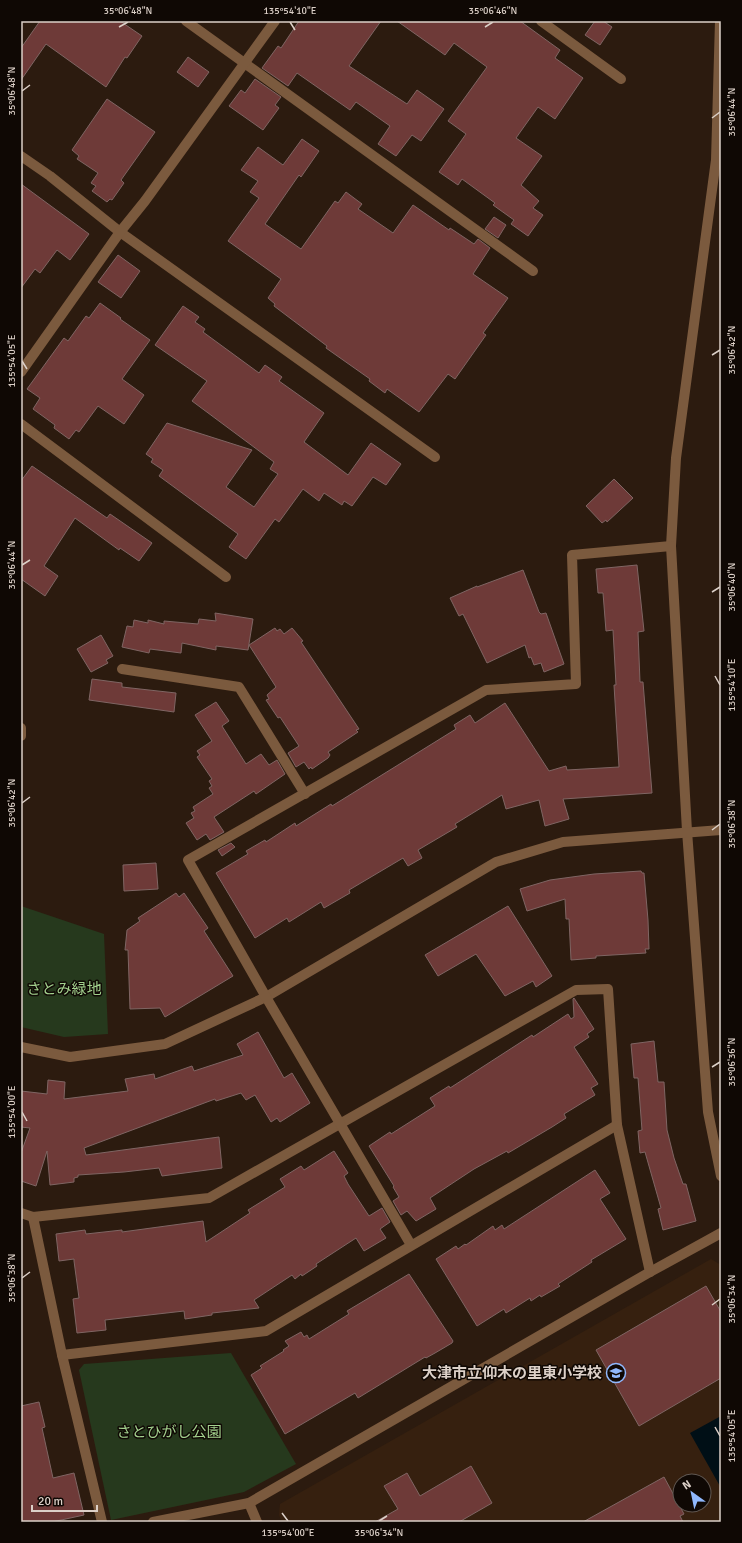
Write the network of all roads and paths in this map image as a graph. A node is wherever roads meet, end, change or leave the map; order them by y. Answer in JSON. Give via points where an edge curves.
{"nodes":[{"id":1,"x":186,"y":21,"type":"edge"},
{"id":2,"x":275,"y":21,"type":"edge"},
{"id":3,"x":541,"y":21,"type":"edge"},
{"id":4,"x":720,"y":21,"type":"edge"},
{"id":5,"x":245,"y":63,"type":"junction"},
{"id":6,"x":620,"y":79,"type":"dead end"},
{"id":7,"x":21,"y":156,"type":"edge"},
{"id":8,"x":120,"y":232,"type":"junction"},
{"id":9,"x":533,"y":271,"type":"dead end"},
{"id":10,"x":21,"y":372,"type":"edge"},
{"id":11,"x":21,"y":424,"type":"edge"},
{"id":12,"x":435,"y":457,"type":"dead end"},
{"id":13,"x":671,"y":546,"type":"junction"},
{"id":14,"x":226,"y":577,"type":"dead end"},
{"id":15,"x":122,"y":669,"type":"dead end"},
{"id":16,"x":21,"y":728,"type":"edge"},
{"id":17,"x":21,"y":736,"type":"edge"},
{"id":18,"x":305,"y":794,"type":"junction"},
{"id":19,"x":721,"y":830,"type":"edge"},
{"id":20,"x":687,"y":831,"type":"junction"},
{"id":21,"x":266,"y":997,"type":"junction"},
{"id":22,"x":21,"y":1046,"type":"edge"},
{"id":23,"x":341,"y":1123,"type":"junction"},
{"id":24,"x":617,"y":1126,"type":"junction"},
{"id":25,"x":721,"y":1176,"type":"edge"},
{"id":26,"x":21,"y":1213,"type":"edge"},
{"id":27,"x":33,"y":1217,"type":"junction"},
{"id":28,"x":721,"y":1234,"type":"edge"},
{"id":29,"x":411,"y":1245,"type":"junction"},
{"id":30,"x":650,"y":1272,"type":"junction"},
{"id":31,"x":62,"y":1355,"type":"junction"},
{"id":32,"x":249,"y":1503,"type":"junction"},
{"id":33,"x":102,"y":1522,"type":"edge"},
{"id":34,"x":153,"y":1522,"type":"edge"},
{"id":35,"x":256,"y":1522,"type":"edge"}],
"edges":[{"from":1,"to":5,"type":"street"},
{"from":2,"to":5,"type":"street"},
{"from":3,"to":6,"type":"street"},
{"from":4,"to":13,"type":"street","via":[[716,160],[676,458]]},
{"from":5,"to":8,"type":"street"},
{"from":5,"to":9,"type":"street"},
{"from":7,"to":8,"type":"street"},
{"from":8,"to":10,"type":"street"},
{"from":8,"to":12,"type":"street"},
{"from":11,"to":14,"type":"street"},
{"from":13,"to":18,"type":"street","via":[[572,555],[576,684],[486,690]]},
{"from":13,"to":20,"type":"street"},
{"from":15,"to":18,"type":"street","via":[[239,687]]},
{"from":16,"to":17,"type":"street"},
{"from":18,"to":21,"type":"street","via":[[188,860]]},
{"from":19,"to":20,"type":"street"},
{"from":20,"to":21,"type":"street","via":[[564,842],[496,862]]},
{"from":20,"to":25,"type":"street","via":[[708,1112]]},
{"from":21,"to":22,"type":"street","via":[[165,1044],[70,1057]]},
{"from":21,"to":23,"type":"street"},
{"from":23,"to":24,"type":"street","via":[[576,990],[608,989]]},
{"from":23,"to":27,"type":"street","via":[[209,1198]]},
{"from":23,"to":29,"type":"street"},
{"from":24,"to":29,"type":"street"},
{"from":24,"to":30,"type":"street"},
{"from":26,"to":27,"type":"street"},
{"from":27,"to":31,"type":"street"},
{"from":28,"to":30,"type":"street"},
{"from":29,"to":31,"type":"street","via":[[266,1331]]},
{"from":30,"to":32,"type":"street"},
{"from":31,"to":33,"type":"street"},
{"from":32,"to":34,"type":"street"},
{"from":32,"to":35,"type":"street"}]}
